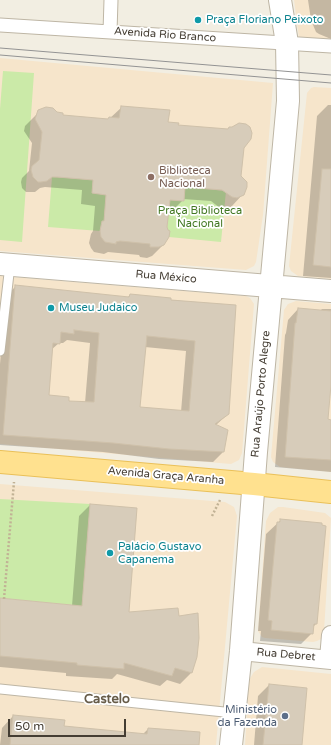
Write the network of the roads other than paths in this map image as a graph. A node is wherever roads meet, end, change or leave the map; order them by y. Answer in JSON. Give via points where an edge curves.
{"nodes":[{"id":1,"x":111,"y":0,"type":"edge"},
{"id":2,"x":280,"y":0,"type":"edge"},
{"id":3,"x":0,"y":24,"type":"edge"},
{"id":4,"x":110,"y":32,"type":"junction"},
{"id":5,"x":287,"y":43,"type":"junction"},
{"id":6,"x":331,"y":46,"type":"edge"},
{"id":7,"x":5,"y":265,"type":"edge"},
{"id":8,"x":271,"y":286,"type":"junction"},
{"id":9,"x":331,"y":291,"type":"edge"},
{"id":10,"x":0,"y":351,"type":"edge"},
{"id":11,"x":8,"y":462,"type":"edge"},
{"id":12,"x":254,"y":484,"type":"junction"},
{"id":13,"x":331,"y":492,"type":"edge"},
{"id":14,"x":331,"y":635,"type":"edge"},
{"id":15,"x":241,"y":651,"type":"junction"},
{"id":16,"x":330,"y":659,"type":"edge"},
{"id":17,"x":0,"y":689,"type":"edge"},
{"id":18,"x":234,"y":713,"type":"junction"},
{"id":19,"x":232,"y":745,"type":"edge"}],
"edges":[{"from":1,"to":4,"type":"street"},
{"from":2,"to":5,"type":"street","name":"Rua Araújo Porto Alegre"},
{"from":3,"to":4,"type":"street","name":"Avenida Rio Branco"},
{"from":4,"to":5,"type":"street","name":"Avenida Rio Branco"},
{"from":5,"to":6,"type":"street","name":"Avenida Rio Branco"},
{"from":5,"to":8,"type":"street","name":"Rua Araújo Porto Alegre","via":[[288,101]]},
{"from":7,"to":8,"type":"street","name":"Rua México"},
{"from":7,"to":10,"type":"lane"},
{"from":8,"to":9,"type":"street","name":"Rua México"},
{"from":8,"to":12,"type":"street","name":"Rua Araújo Porto Alegre"},
{"from":11,"to":12,"type":"main road","name":"Avenida Graça Aranha"},
{"from":12,"to":13,"type":"main road","name":"Avenida Graça Aranha"},
{"from":12,"to":15,"type":"street","name":"Rua Araújo Porto Alegre"},
{"from":14,"to":16,"type":"street"},
{"from":15,"to":16,"type":"street","name":"Rua Debret"},
{"from":15,"to":18,"type":"street","name":"Rua Araújo Porto Alegre"},
{"from":17,"to":18,"type":"lane"},
{"from":18,"to":19,"type":"street","name":"Rua Araújo Porto Alegre"}]}
